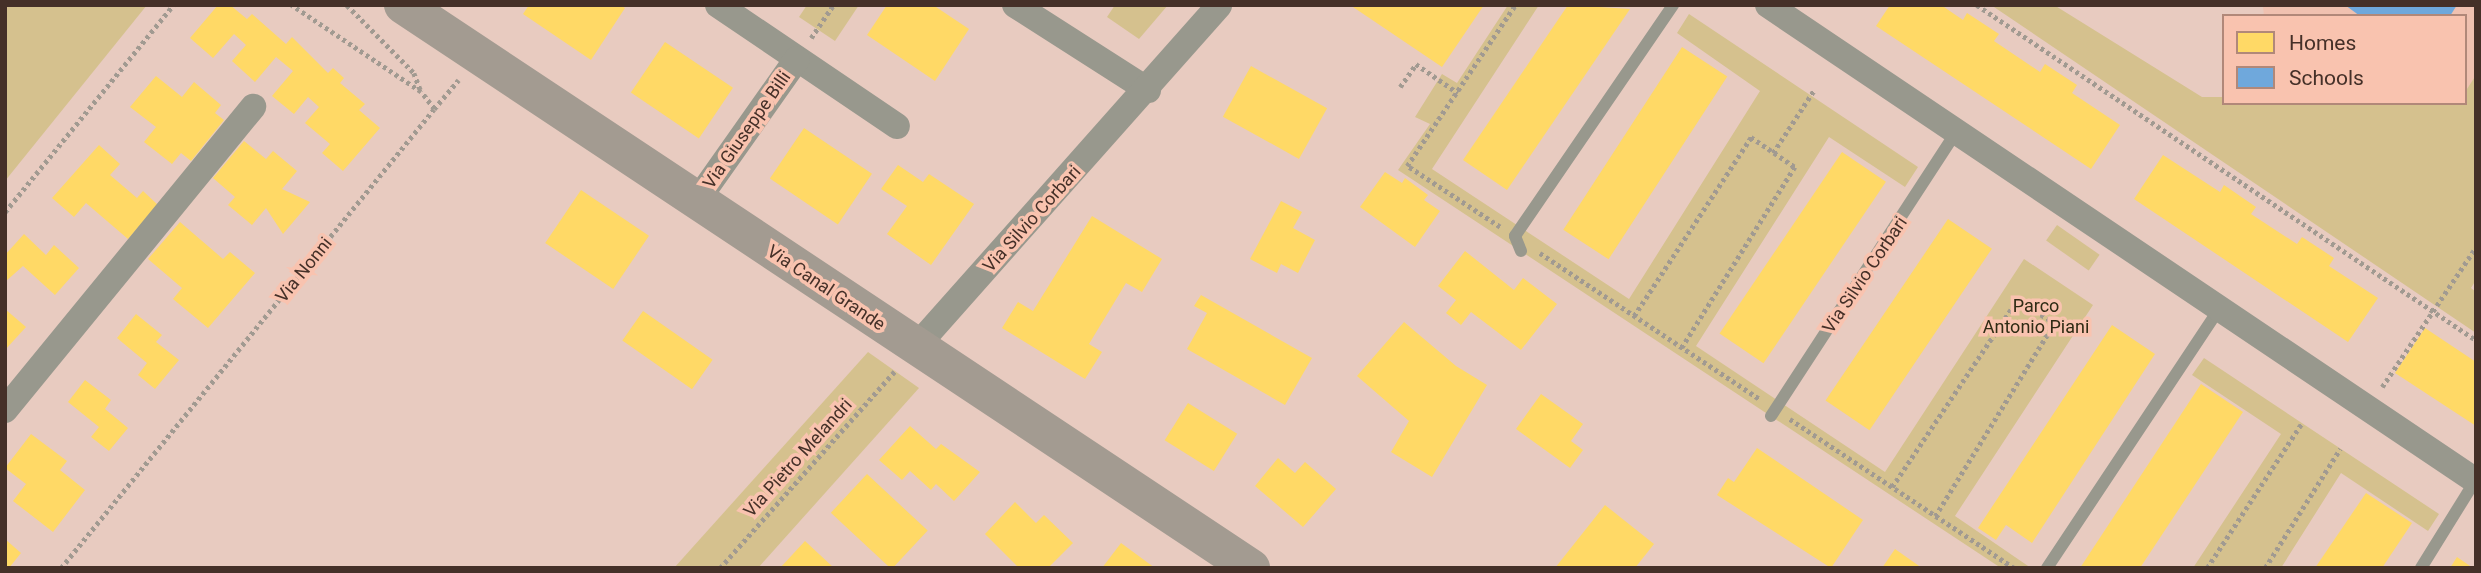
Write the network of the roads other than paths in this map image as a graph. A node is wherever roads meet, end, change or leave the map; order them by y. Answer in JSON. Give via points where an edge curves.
{"nodes":[{"id":1,"x":402,"y":5,"type":"edge"},
{"id":2,"x":718,"y":5,"type":"edge"},
{"id":3,"x":1015,"y":5,"type":"edge"},
{"id":4,"x":1219,"y":5,"type":"edge"},
{"id":5,"x":1673,"y":5,"type":"edge"},
{"id":6,"x":1768,"y":5,"type":"edge"},
{"id":7,"x":797,"y":59,"type":"junction"},
{"id":8,"x":1148,"y":90,"type":"junction"},
{"id":9,"x":253,"y":107,"type":"dead end"},
{"id":10,"x":897,"y":126,"type":"dead end"},
{"id":11,"x":1956,"y":132,"type":"junction"},
{"id":12,"x":696,"y":202,"type":"junction"},
{"id":13,"x":1521,"y":251,"type":"dead end"},
{"id":14,"x":2219,"y":309,"type":"junction"},
{"id":15,"x":906,"y":358,"type":"junction"},
{"id":16,"x":5,"y":410,"type":"edge"},
{"id":17,"x":1773,"y":413,"type":"road end"},
{"id":18,"x":2476,"y":481,"type":"edge"},
{"id":19,"x":1251,"y":568,"type":"edge"},
{"id":20,"x":2047,"y":568,"type":"edge"},
{"id":21,"x":2421,"y":568,"type":"edge"}],
"edges":[{"from":1,"to":12,"type":"main road","name":"Via Canal Grande"},
{"from":2,"to":7,"type":"street","name":"Via Giuseppe Billi"},
{"from":3,"to":8,"type":"street"},
{"from":4,"to":8,"type":"street","name":"Via Silvio Corbari"},
{"from":5,"to":13,"type":"lane","via":[[1515,236]]},
{"from":6,"to":11,"type":"street"},
{"from":7,"to":10,"type":"street","name":"Via Giuseppe Billi"},
{"from":7,"to":12,"type":"street","name":"Via Giuseppe Billi"},
{"from":8,"to":15,"type":"street","name":"Via Silvio Corbari"},
{"from":9,"to":16,"type":"street"},
{"from":11,"to":14,"type":"street"},
{"from":11,"to":17,"type":"lane","name":"Via Silvio Corbari"},
{"from":12,"to":15,"type":"main road","name":"Via Canal Grande"},
{"from":14,"to":18,"type":"street"},
{"from":14,"to":20,"type":"lane"},
{"from":15,"to":19,"type":"main road","name":"Via Canal Grande"},
{"from":18,"to":21,"type":"lane"}]}
